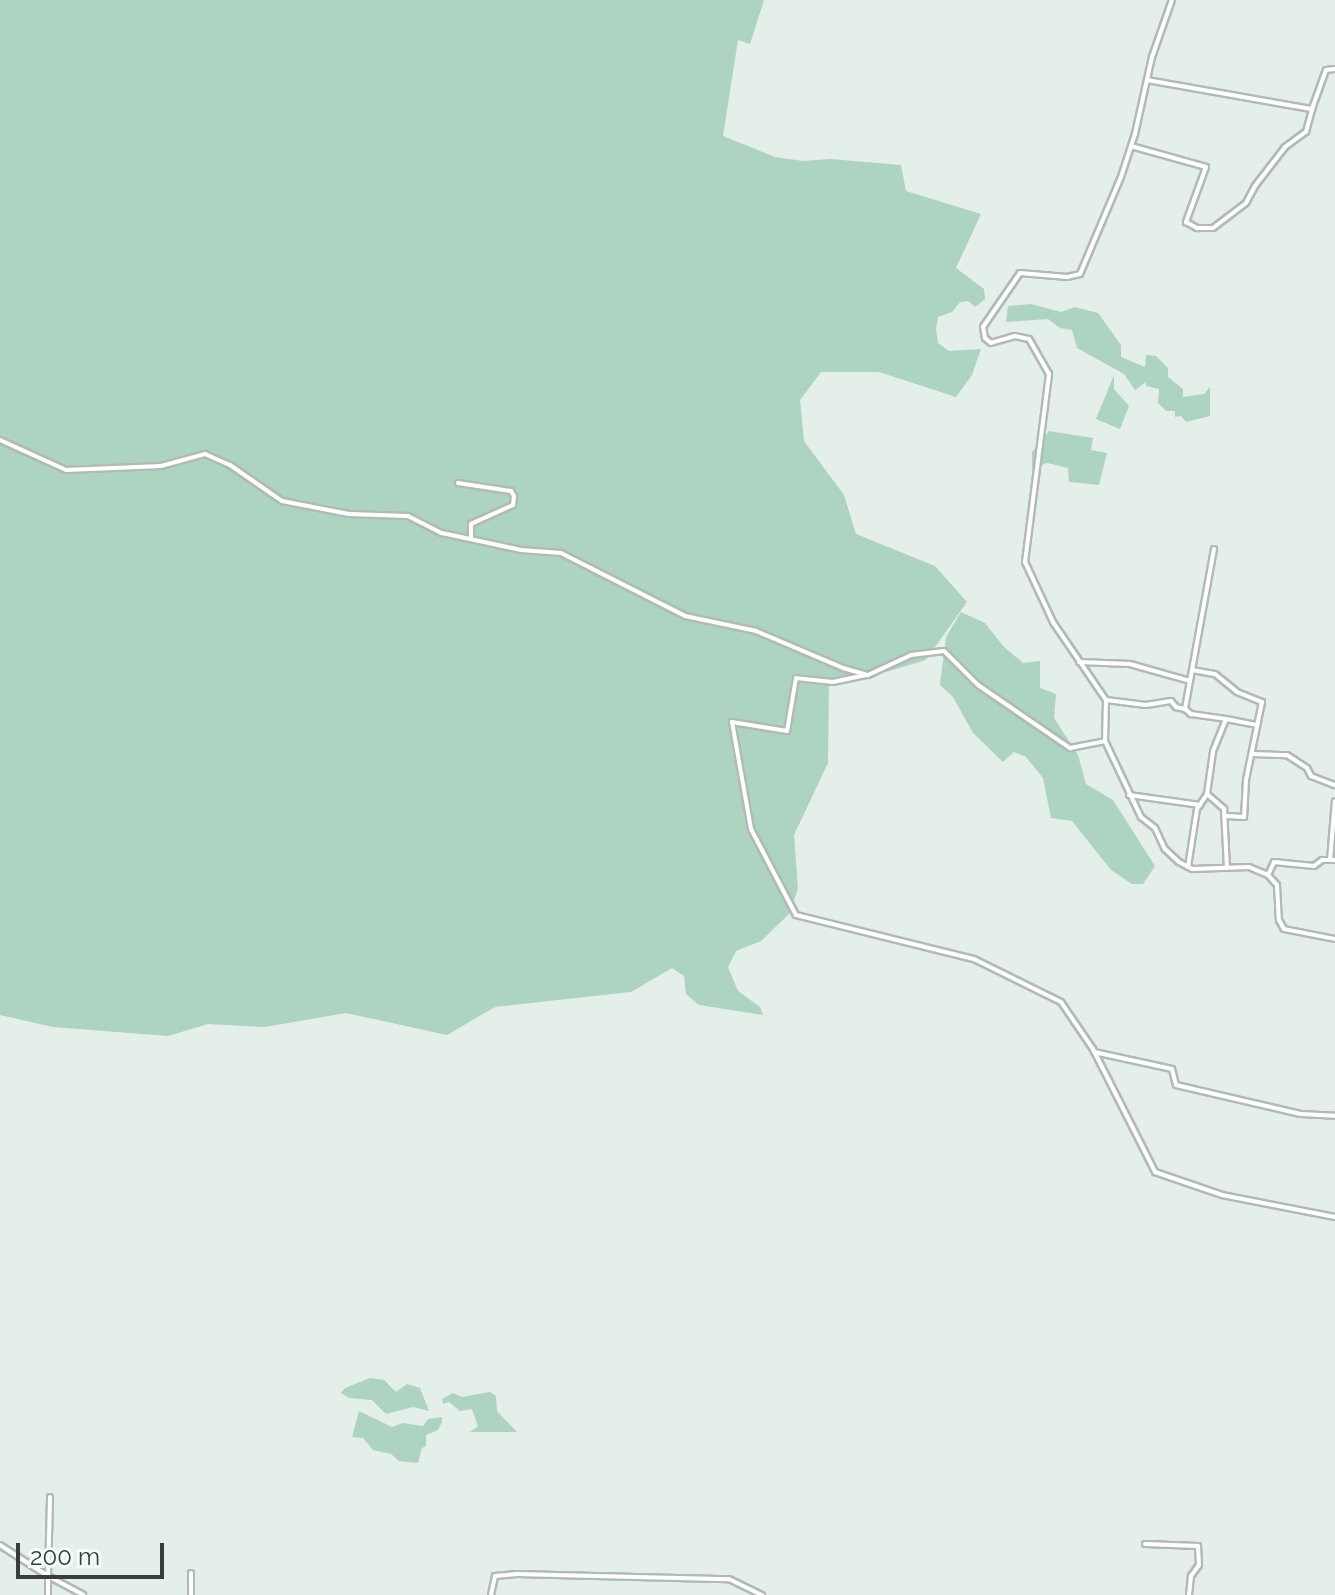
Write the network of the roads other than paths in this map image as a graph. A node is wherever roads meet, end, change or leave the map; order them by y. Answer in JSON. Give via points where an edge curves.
{"nodes":[{"id":1,"x":1172,"y":0,"type":"edge"},
{"id":2,"x":1335,"y":69,"type":"edge"},
{"id":3,"x":1147,"y":80,"type":"junction"},
{"id":4,"x":1312,"y":109,"type":"junction"},
{"id":5,"x":1131,"y":146,"type":"junction"},
{"id":6,"x":0,"y":440,"type":"edge"},
{"id":7,"x":458,"y":483,"type":"dead end"},
{"id":8,"x":471,"y":537,"type":"junction"},
{"id":9,"x":1214,"y":549,"type":"dead end"},
{"id":10,"x":1079,"y":662,"type":"junction"},
{"id":11,"x":1192,"y":670,"type":"junction"},
{"id":12,"x":868,"y":675,"type":"junction"},
{"id":13,"x":1190,"y":681,"type":"junction"},
{"id":14,"x":1106,"y":700,"type":"junction"},
{"id":15,"x":1185,"y":709,"type":"junction"},
{"id":16,"x":1226,"y":719,"type":"junction"},
{"id":17,"x":1257,"y":725,"type":"junction"},
{"id":18,"x":1105,"y":741,"type":"junction"},
{"id":19,"x":1252,"y":754,"type":"junction"},
{"id":20,"x":1335,"y":785,"type":"edge"},
{"id":21,"x":1207,"y":794,"type":"junction"},
{"id":22,"x":1129,"y":795,"type":"junction"},
{"id":23,"x":1335,"y":801,"type":"edge"},
{"id":24,"x":1200,"y":805,"type":"junction"},
{"id":25,"x":1226,"y":816,"type":"junction"},
{"id":26,"x":1332,"y":860,"type":"edge"},
{"id":27,"x":1188,"y":867,"type":"junction"},
{"id":28,"x":1227,"y":868,"type":"junction"},
{"id":29,"x":1268,"y":875,"type":"junction"},
{"id":30,"x":1335,"y":939,"type":"edge"},
{"id":31,"x":1094,"y":1052,"type":"junction"},
{"id":32,"x":1335,"y":1116,"type":"edge"},
{"id":33,"x":1335,"y":1217,"type":"edge"},
{"id":34,"x":50,"y":1497,"type":"dead end"},
{"id":35,"x":1145,"y":1544,"type":"dead end"},
{"id":36,"x":0,"y":1545,"type":"edge"},
{"id":37,"x":191,"y":1573,"type":"dead end"},
{"id":38,"x":48,"y":1576,"type":"junction"},
{"id":39,"x":48,"y":1595,"type":"edge"},
{"id":40,"x":83,"y":1595,"type":"edge"},
{"id":41,"x":191,"y":1595,"type":"edge"},
{"id":42,"x":491,"y":1595,"type":"edge"},
{"id":43,"x":762,"y":1595,"type":"edge"},
{"id":44,"x":1189,"y":1595,"type":"edge"}],
"edges":[{"from":1,"to":3,"type":"street"},
{"from":2,"to":4,"type":"street","via":[[1326,70]]},
{"from":3,"to":4,"type":"street"},
{"from":3,"to":5,"type":"street"},
{"from":4,"to":5,"type":"street","via":[[1305,133],[1285,147],[1246,203],[1213,228],[1186,222],[1206,167]]},
{"from":5,"to":10,"type":"street","via":[[1080,274],[1020,273],[983,327],[989,342],[1015,336],[1029,339],[1049,373],[1025,562],[1049,615]]},
{"from":6,"to":8,"type":"street","via":[[66,470],[161,466],[205,454],[290,504],[349,514],[405,515],[442,533]]},
{"from":7,"to":8,"type":"street","via":[[511,491],[514,496],[513,505],[471,524]]},
{"from":8,"to":12,"type":"street","via":[[521,550],[561,553],[685,616],[756,631]]},
{"from":9,"to":11,"type":"street"},
{"from":10,"to":13,"type":"street","via":[[1130,664]]},
{"from":10,"to":14,"type":"street"},
{"from":11,"to":13,"type":"street"},
{"from":11,"to":17,"type":"street","via":[[1215,674],[1239,693],[1260,699]]},
{"from":12,"to":18,"type":"street","via":[[911,655],[944,651],[971,680],[1070,748]]},
{"from":12,"to":31,"type":"street","via":[[833,682],[796,678],[787,731],[732,722],[751,829],[794,912],[974,959],[1061,1002]]},
{"from":13,"to":15,"type":"street"},
{"from":14,"to":15,"type":"street","via":[[1146,705],[1170,701]]},
{"from":14,"to":18,"type":"street"},
{"from":15,"to":16,"type":"street"},
{"from":16,"to":17,"type":"street"},
{"from":16,"to":21,"type":"street","via":[[1213,752]]},
{"from":17,"to":19,"type":"street"},
{"from":18,"to":22,"type":"street"},
{"from":19,"to":20,"type":"street","via":[[1287,755],[1311,776]]},
{"from":19,"to":25,"type":"street","via":[[1244,817]]},
{"from":21,"to":24,"type":"street"},
{"from":21,"to":25,"type":"street","via":[[1224,807]]},
{"from":22,"to":24,"type":"street"},
{"from":22,"to":27,"type":"street","via":[[1165,849]]},
{"from":23,"to":26,"type":"street"},
{"from":24,"to":27,"type":"street"},
{"from":25,"to":28,"type":"street"},
{"from":26,"to":29,"type":"street","via":[[1314,866],[1274,862]]},
{"from":27,"to":28,"type":"street"},
{"from":28,"to":29,"type":"street","via":[[1249,867]]},
{"from":29,"to":30,"type":"street","via":[[1277,885],[1284,929]]},
{"from":31,"to":32,"type":"street","via":[[1172,1069],[1176,1085],[1301,1114]]},
{"from":31,"to":33,"type":"street","via":[[1155,1172],[1222,1195]]},
{"from":34,"to":38,"type":"street"},
{"from":35,"to":44,"type":"street","via":[[1198,1546],[1199,1565],[1191,1576]]},
{"from":36,"to":38,"type":"street"},
{"from":37,"to":41,"type":"street"},
{"from":38,"to":39,"type":"street"},
{"from":38,"to":40,"type":"street"},
{"from":42,"to":43,"type":"street","via":[[495,1576],[517,1574],[729,1579]]}]}
